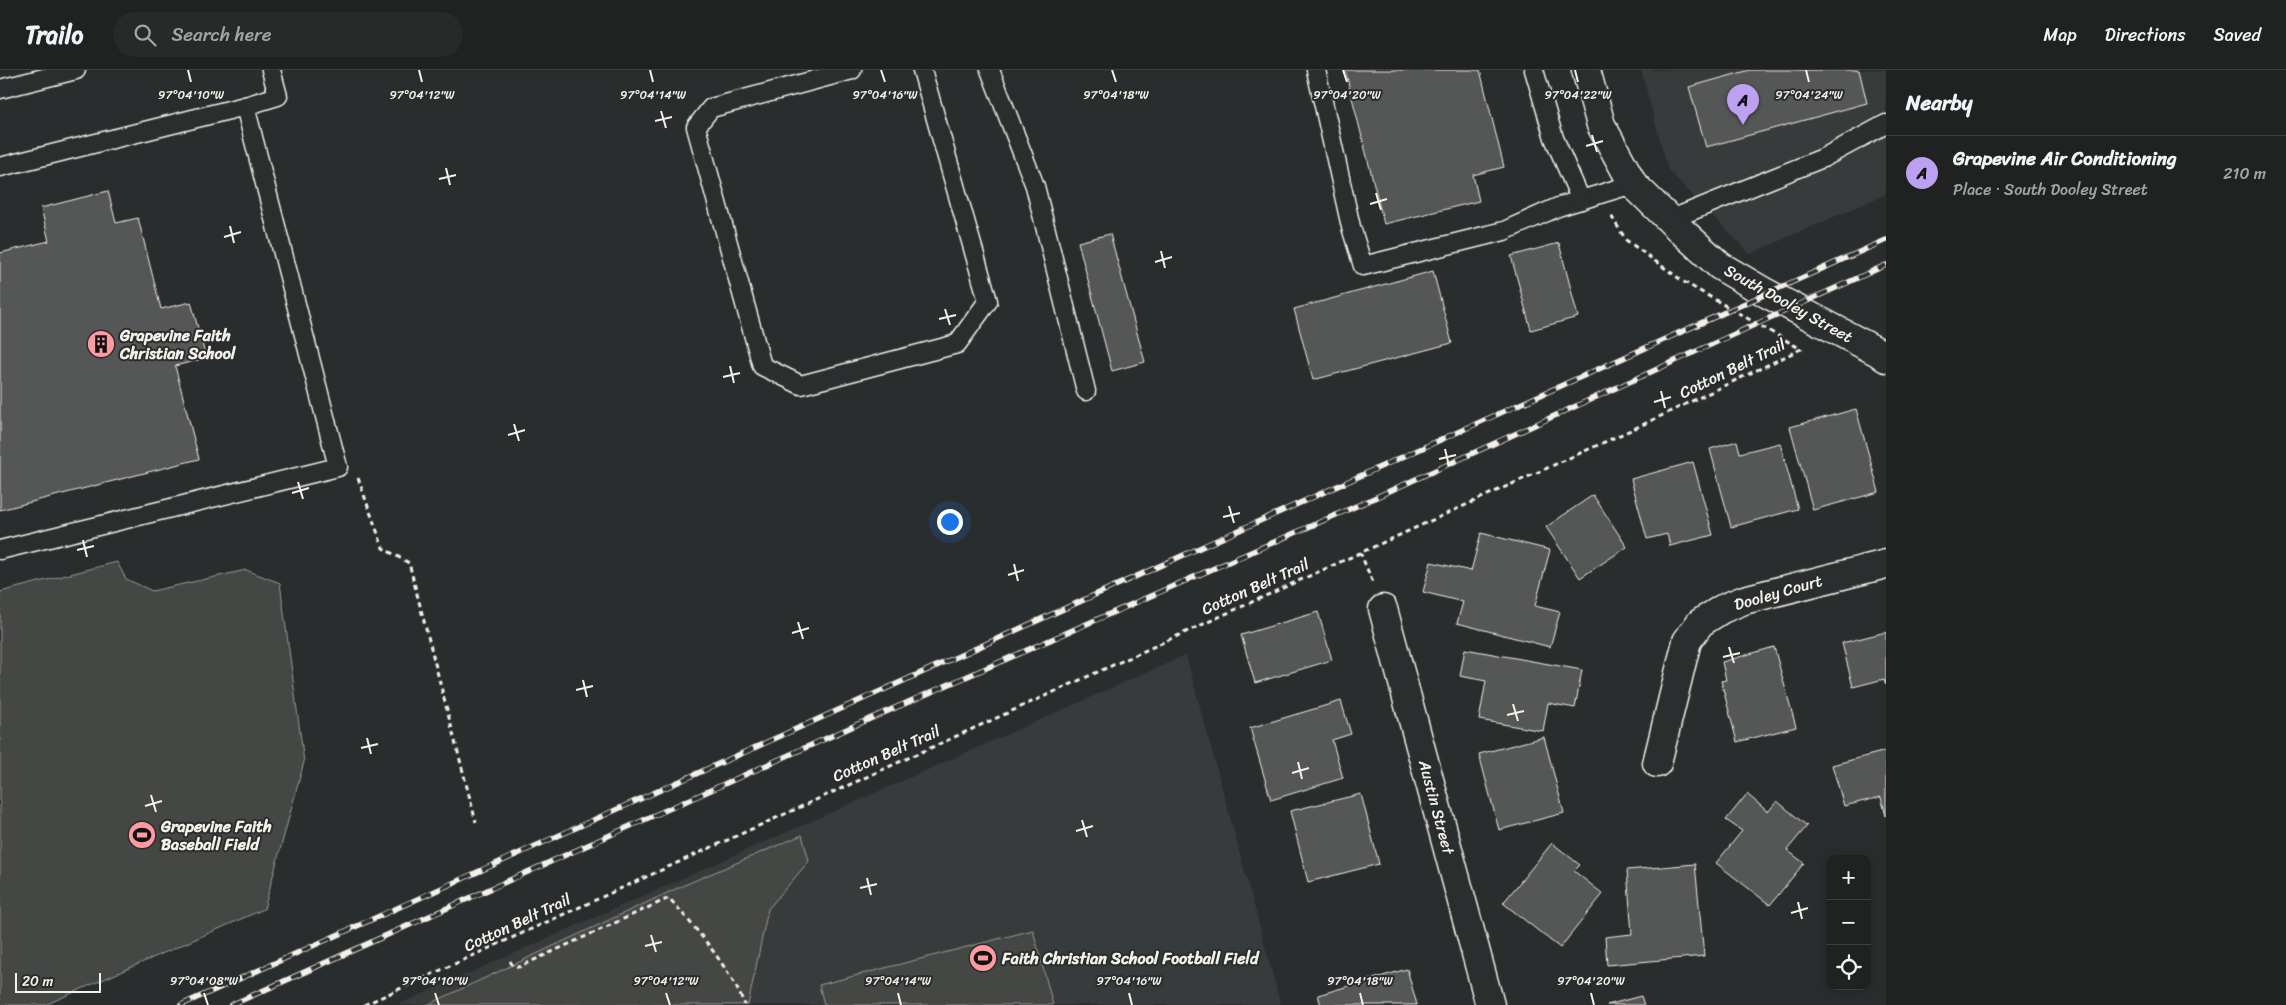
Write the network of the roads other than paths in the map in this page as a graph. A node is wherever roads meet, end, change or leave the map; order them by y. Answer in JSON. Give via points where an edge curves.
{"nodes":[{"id":1,"x":76,"y":70,"type":"edge"},
{"id":2,"x":271,"y":70,"type":"edge"},
{"id":3,"x":852,"y":70,"type":"edge"},
{"id":4,"x":922,"y":70,"type":"edge"},
{"id":5,"x":990,"y":70,"type":"edge"},
{"id":6,"x":1316,"y":70,"type":"edge"},
{"id":7,"x":1534,"y":70,"type":"edge"},
{"id":8,"x":1590,"y":71,"type":"edge"},
{"id":9,"x":0,"y":89,"type":"edge"},
{"id":10,"x":244,"y":106,"type":"junction"},
{"id":11,"x":1886,"y":124,"type":"edge"},
{"id":12,"x":0,"y":168,"type":"edge"},
{"id":13,"x":1633,"y":184,"type":"junction"},
{"id":14,"x":1581,"y":200,"type":"junction"},
{"id":15,"x":1669,"y":220,"type":"junction"},
{"id":16,"x":1883,"y":353,"type":"edge"},
{"id":17,"x":1086,"y":390,"type":"dead end"},
{"id":18,"x":0,"y":550,"type":"edge"},
{"id":19,"x":1886,"y":564,"type":"edge"},
{"id":20,"x":1383,"y":609,"type":"dead end"},
{"id":21,"x":1657,"y":763,"type":"dead end"},
{"id":22,"x":1490,"y":1005,"type":"edge"}],
"edges":[{"from":1,"to":9,"type":"lane"},
{"from":2,"to":10,"type":"lane","via":[[278,96]]},
{"from":3,"to":4,"type":"lane","via":[[711,108],[696,127],[762,366],[801,385],[957,344],[988,301]]},
{"from":5,"to":17,"type":"lane","via":[[1035,186]]},
{"from":6,"to":14,"type":"lane","via":[[1351,227],[1363,266],[1504,230]]},
{"from":7,"to":14,"type":"lane","via":[[1554,138]]},
{"from":8,"to":13,"type":"street","name":"South Dooley Street","via":[[1601,125]]},
{"from":10,"to":12,"type":"lane"},
{"from":10,"to":18,"type":"lane","via":[[338,467]]},
{"from":11,"to":15,"type":"lane","via":[[1823,158]]},
{"from":13,"to":14,"type":"lane"},
{"from":13,"to":15,"type":"street","name":"South Dooley Street"},
{"from":15,"to":16,"type":"street","name":"South Dooley Street","via":[[1720,266],[1766,294]]},
{"from":19,"to":21,"type":"street","name":"Dooley Court","via":[[1744,600],[1700,623],[1687,641]]},
{"from":20,"to":22,"type":"street","name":"Austin Street"}]}
